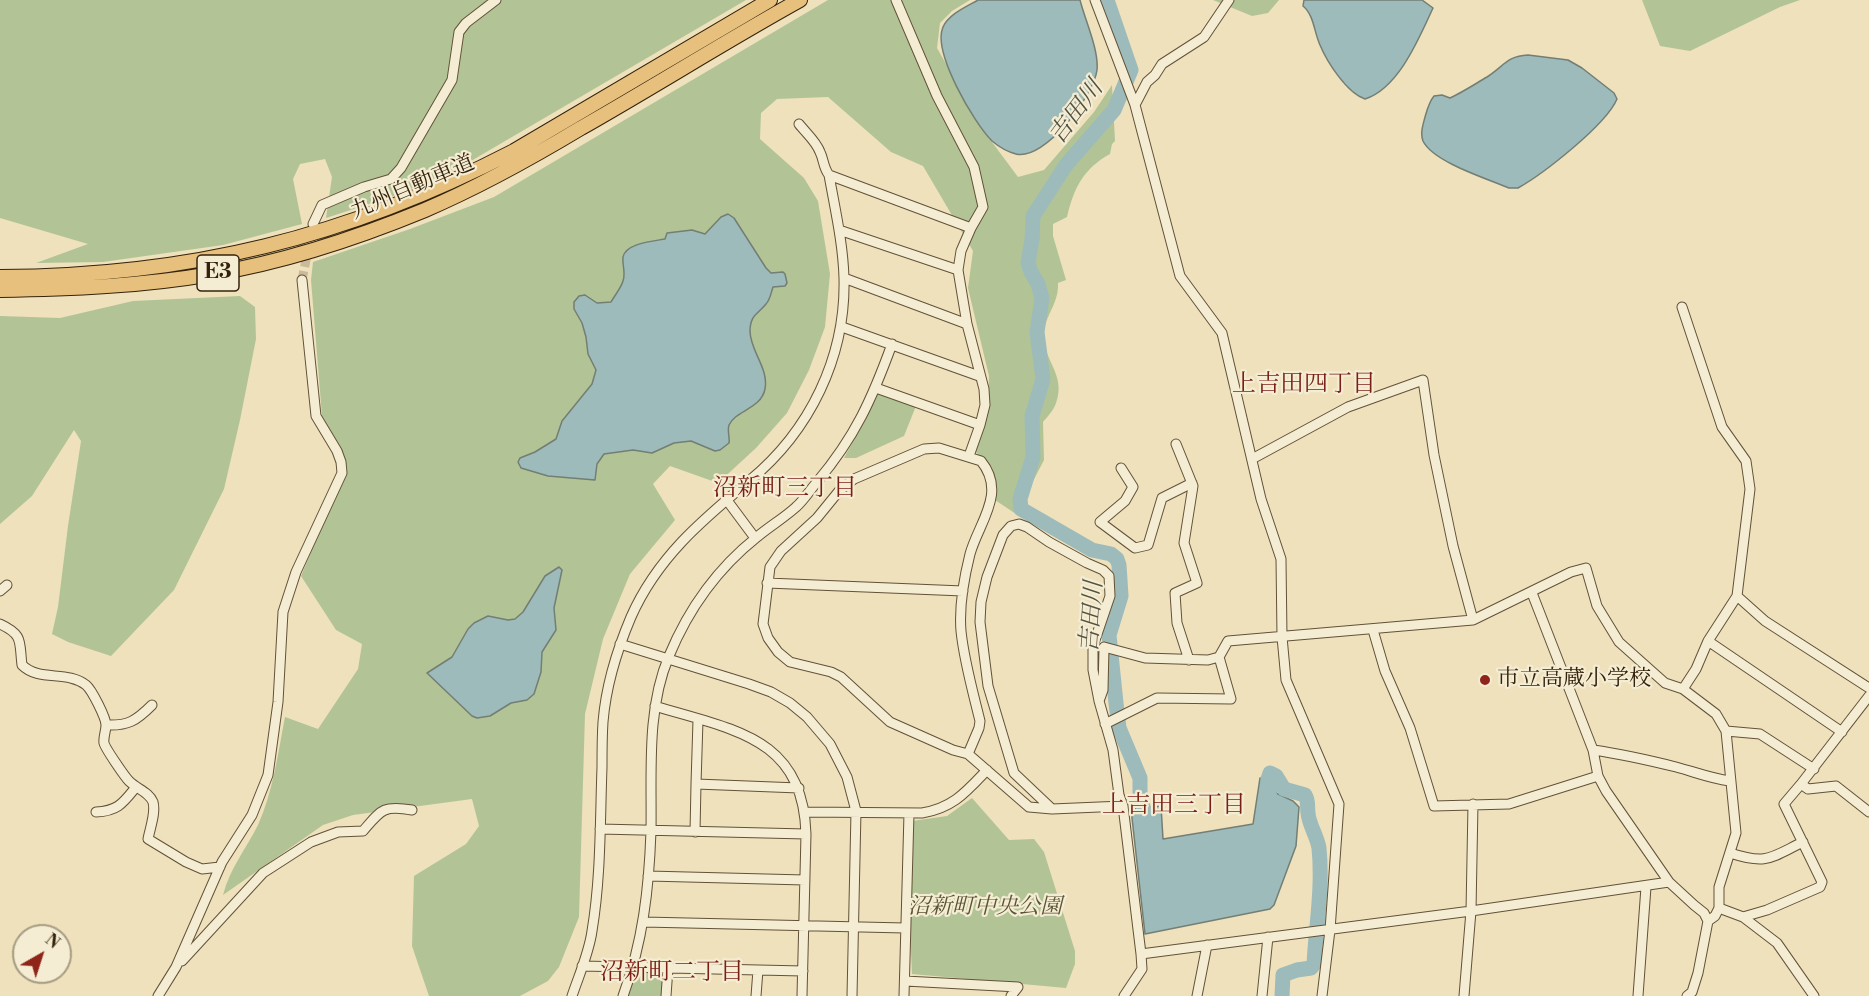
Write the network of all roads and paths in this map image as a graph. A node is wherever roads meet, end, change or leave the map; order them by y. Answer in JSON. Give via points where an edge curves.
{"nodes":[{"id":1,"x":496,"y":0,"type":"edge"},
{"id":2,"x":770,"y":0,"type":"edge"},
{"id":3,"x":801,"y":0,"type":"edge"},
{"id":4,"x":896,"y":0,"type":"edge"},
{"id":5,"x":1095,"y":0,"type":"edge"},
{"id":6,"x":1229,"y":0,"type":"edge"},
{"id":7,"x":1135,"y":105,"type":"junction"},
{"id":8,"x":799,"y":124,"type":"dead end"},
{"id":9,"x":829,"y":175,"type":"junction"},
{"id":10,"x":313,"y":224,"type":"tunnel mouth"},
{"id":11,"x":971,"y":228,"type":"junction"},
{"id":12,"x":839,"y":230,"type":"junction"},
{"id":13,"x":958,"y":270,"type":"junction"},
{"id":14,"x":0,"y":277,"type":"edge"},
{"id":15,"x":844,"y":278,"type":"junction"},
{"id":16,"x":303,"y":280,"type":"tunnel mouth"},
{"id":17,"x":0,"y":290,"type":"edge"},
{"id":18,"x":1682,"y":307,"type":"dead end"},
{"id":19,"x":967,"y":324,"type":"junction"},
{"id":20,"x":842,"y":327,"type":"junction"},
{"id":21,"x":892,"y":344,"type":"junction"},
{"id":22,"x":979,"y":376,"type":"junction"},
{"id":23,"x":876,"y":388,"type":"junction"},
{"id":24,"x":980,"y":425,"type":"junction"},
{"id":25,"x":1176,"y":444,"type":"dead end"},
{"id":26,"x":969,"y":456,"type":"junction"},
{"id":27,"x":1252,"y":459,"type":"junction"},
{"id":28,"x":1121,"y":468,"type":"dead end"},
{"id":29,"x":1192,"y":483,"type":"junction"},
{"id":30,"x":726,"y":498,"type":"junction"},
{"id":31,"x":755,"y":538,"type":"junction"},
{"id":32,"x":767,"y":583,"type":"junction"},
{"id":33,"x":963,"y":591,"type":"junction"},
{"id":34,"x":1532,"y":593,"type":"junction"},
{"id":35,"x":1737,"y":596,"type":"junction"},
{"id":36,"x":1473,"y":620,"type":"junction"},
{"id":37,"x":0,"y":624,"type":"edge"},
{"id":38,"x":1373,"y":630,"type":"junction"},
{"id":39,"x":1282,"y":637,"type":"junction"},
{"id":40,"x":1708,"y":641,"type":"junction"},
{"id":41,"x":620,"y":644,"type":"junction"},
{"id":42,"x":1218,"y":657,"type":"junction"},
{"id":43,"x":668,"y":658,"type":"junction"},
{"id":44,"x":1189,"y":660,"type":"junction"},
{"id":45,"x":1683,"y":688,"type":"junction"},
{"id":46,"x":1869,"y":688,"type":"edge"},
{"id":47,"x":1869,"y":696,"type":"edge"},
{"id":48,"x":1100,"y":702,"type":"junction"},
{"id":49,"x":152,"y":705,"type":"dead end"},
{"id":50,"x":655,"y":706,"type":"junction"},
{"id":51,"x":698,"y":720,"type":"junction"},
{"id":52,"x":1105,"y":724,"type":"junction"},
{"id":53,"x":106,"y":725,"type":"junction"},
{"id":54,"x":1726,"y":731,"type":"junction"},
{"id":55,"x":1842,"y":732,"type":"junction"},
{"id":56,"x":1593,"y":750,"type":"junction"},
{"id":57,"x":968,"y":754,"type":"junction"},
{"id":58,"x":1814,"y":769,"type":"junction"},
{"id":59,"x":987,"y":770,"type":"junction"},
{"id":60,"x":1598,"y":776,"type":"junction"},
{"id":61,"x":1730,"y":781,"type":"junction"},
{"id":62,"x":696,"y":784,"type":"junction"},
{"id":63,"x":1801,"y":784,"type":"junction"},
{"id":64,"x":136,"y":787,"type":"junction"},
{"id":65,"x":799,"y":788,"type":"junction"},
{"id":66,"x":1473,"y":804,"type":"junction"},
{"id":67,"x":1123,"y":806,"type":"junction"},
{"id":68,"x":1052,"y":809,"type":"junction"},
{"id":69,"x":412,"y":810,"type":"dead end"},
{"id":70,"x":855,"y":811,"type":"junction"},
{"id":71,"x":96,"y":812,"type":"dead end"},
{"id":72,"x":805,"y":812,"type":"junction"},
{"id":73,"x":1869,"y":812,"type":"edge"},
{"id":74,"x":909,"y":813,"type":"junction"},
{"id":75,"x":600,"y":829,"type":"junction"},
{"id":76,"x":651,"y":831,"type":"junction"},
{"id":77,"x":695,"y":832,"type":"junction"},
{"id":78,"x":806,"y":834,"type":"junction"},
{"id":79,"x":1803,"y":842,"type":"junction"},
{"id":80,"x":1730,"y":854,"type":"junction"},
{"id":81,"x":220,"y":867,"type":"junction"},
{"id":82,"x":648,"y":876,"type":"junction"},
{"id":83,"x":805,"y":880,"type":"junction"},
{"id":84,"x":1669,"y":882,"type":"junction"},
{"id":85,"x":1646,"y":886,"type":"junction"},
{"id":86,"x":1719,"y":908,"type":"junction"},
{"id":87,"x":1471,"y":911,"type":"junction"},
{"id":88,"x":1743,"y":917,"type":"junction"},
{"id":89,"x":1708,"y":921,"type":"junction"},
{"id":90,"x":644,"y":922,"type":"junction"},
{"id":91,"x":804,"y":926,"type":"junction"},
{"id":92,"x":853,"y":927,"type":"junction"},
{"id":93,"x":905,"y":928,"type":"junction"},
{"id":94,"x":1330,"y":930,"type":"junction"},
{"id":95,"x":1268,"y":937,"type":"junction"},
{"id":96,"x":1207,"y":945,"type":"junction"},
{"id":97,"x":1141,"y":954,"type":"junction"},
{"id":98,"x":582,"y":966,"type":"junction"},
{"id":99,"x":176,"y":967,"type":"junction"},
{"id":100,"x":634,"y":967,"type":"junction"},
{"id":101,"x":668,"y":968,"type":"junction"},
{"id":102,"x":758,"y":970,"type":"junction"},
{"id":103,"x":803,"y":972,"type":"junction"},
{"id":104,"x":905,"y":981,"type":"junction"},
{"id":105,"x":158,"y":996,"type":"edge"},
{"id":106,"x":572,"y":996,"type":"edge"},
{"id":107,"x":623,"y":996,"type":"edge"},
{"id":108,"x":666,"y":996,"type":"edge"},
{"id":109,"x":756,"y":996,"type":"edge"},
{"id":110,"x":802,"y":996,"type":"edge"},
{"id":111,"x":852,"y":996,"type":"edge"},
{"id":112,"x":904,"y":996,"type":"edge"},
{"id":113,"x":1011,"y":996,"type":"edge"},
{"id":114,"x":1124,"y":996,"type":"edge"},
{"id":115,"x":1197,"y":996,"type":"edge"},
{"id":116,"x":1262,"y":996,"type":"edge"},
{"id":117,"x":1322,"y":996,"type":"edge"},
{"id":118,"x":1464,"y":996,"type":"edge"},
{"id":119,"x":1638,"y":996,"type":"edge"},
{"id":120,"x":1687,"y":996,"type":"edge"},
{"id":121,"x":1814,"y":996,"type":"edge"}],
"edges":[{"from":1,"to":10,"type":"street","via":[[459,32],[452,80],[401,168],[391,179],[322,205]]},
{"from":2,"to":14,"type":"highway","name":"九州自動車道","number":"E3","via":[[514,151],[419,196],[335,228],[212,259],[108,273]]},
{"from":3,"to":17,"type":"highway","name":"九州自動車道","number":"E3","via":[[521,164],[426,210],[309,251],[214,274],[108,286]]},
{"from":4,"to":11,"type":"street","via":[[937,96],[974,167],[984,207]]},
{"from":5,"to":7,"type":"street"},
{"from":6,"to":7,"type":"street","via":[[1204,36],[1162,64]]},
{"from":7,"to":27,"type":"street","via":[[1180,276],[1222,333]]},
{"from":8,"to":9,"type":"street","via":[[818,146]]},
{"from":9,"to":11,"type":"street"},
{"from":9,"to":12,"type":"street"},
{"from":11,"to":13,"type":"street"},
{"from":12,"to":13,"type":"street"},
{"from":12,"to":15,"type":"street"},
{"from":13,"to":19,"type":"street"},
{"from":15,"to":19,"type":"street"},
{"from":15,"to":20,"type":"street"},
{"from":16,"to":81,"type":"street","via":[[316,417],[337,451],[342,473],[296,572],[283,612],[278,702],[268,775],[252,814]]},
{"from":18,"to":35,"type":"street","via":[[1722,427],[1746,461],[1750,489]]},
{"from":19,"to":22,"type":"street"},
{"from":20,"to":21,"type":"street"},
{"from":20,"to":30,"type":"street","via":[[822,387],[803,423],[780,453]]},
{"from":21,"to":22,"type":"street"},
{"from":21,"to":23,"type":"street"},
{"from":22,"to":24,"type":"street","via":[[985,405]]},
{"from":23,"to":24,"type":"street"},
{"from":23,"to":31,"type":"street","via":[[838,458],[797,506]]},
{"from":24,"to":26,"type":"street"},
{"from":25,"to":29,"type":"street"},
{"from":26,"to":32,"type":"street","via":[[939,448],[924,449],[854,479],[781,551],[770,567]]},
{"from":26,"to":33,"type":"street","via":[[987,469],[993,490],[970,554]]},
{"from":27,"to":36,"type":"street","via":[[1348,407],[1423,380],[1434,455]]},
{"from":27,"to":39,"type":"street","via":[[1281,559]]},
{"from":28,"to":29,"type":"street","via":[[1133,487],[1125,501],[1100,522],[1135,548],[1148,544],[1162,498]]},
{"from":29,"to":44,"type":"street","via":[[1184,543],[1197,583],[1175,593],[1177,623]]},
{"from":30,"to":31,"type":"street"},
{"from":30,"to":41,"type":"street","via":[[686,535],[660,567]]},
{"from":31,"to":43,"type":"street","via":[[706,589]]},
{"from":32,"to":33,"type":"street"},
{"from":32,"to":57,"type":"street","via":[[763,624],[773,645],[790,662],[841,677],[890,722]]},
{"from":33,"to":57,"type":"street","via":[[961,632],[980,721]]},
{"from":34,"to":36,"type":"street"},
{"from":34,"to":45,"type":"street","via":[[1586,568],[1597,606],[1619,642],[1665,683]]},
{"from":34,"to":56,"type":"street"},
{"from":35,"to":40,"type":"street"},
{"from":35,"to":46,"type":"street","via":[[1765,621]]},
{"from":36,"to":38,"type":"street"},
{"from":37,"to":53,"type":"street","via":[[15,632],[21,641],[22,665],[26,669],[68,676],[90,688]]},
{"from":38,"to":39,"type":"street"},
{"from":38,"to":66,"type":"street","via":[[1434,806]]},
{"from":39,"to":42,"type":"street","via":[[1228,641]]},
{"from":39,"to":94,"type":"street","via":[[1286,680],[1339,804]]},
{"from":40,"to":45,"type":"street"},
{"from":40,"to":55,"type":"street"},
{"from":41,"to":43,"type":"street"},
{"from":41,"to":75,"type":"street","via":[[603,723]]},
{"from":42,"to":44,"type":"street"},
{"from":42,"to":52,"type":"street","via":[[1231,699],[1157,698]]},
{"from":43,"to":50,"type":"street"},
{"from":43,"to":70,"type":"street","via":[[771,692],[807,717],[840,761]]},
{"from":44,"to":48,"type":"street","via":[[1145,658],[1104,647]]},
{"from":45,"to":54,"type":"street","via":[[1716,714]]},
{"from":47,"to":55,"type":"street"},
{"from":48,"to":52,"type":"street"},
{"from":48,"to":68,"type":"street","via":[[1093,646],[1110,596],[1109,576],[1027,527],[1011,526],[1003,535],[981,602],[988,686],[1014,773]]},
{"from":49,"to":53,"type":"street","via":[[124,725]]},
{"from":50,"to":51,"type":"street"},
{"from":50,"to":76,"type":"street"},
{"from":51,"to":62,"type":"street"},
{"from":51,"to":65,"type":"street","via":[[744,734],[764,746],[787,767]]},
{"from":52,"to":67,"type":"street"},
{"from":53,"to":64,"type":"street","via":[[104,743]]},
{"from":54,"to":58,"type":"street","via":[[1760,734]]},
{"from":54,"to":61,"type":"street"},
{"from":55,"to":58,"type":"street"},
{"from":56,"to":60,"type":"street"},
{"from":56,"to":61,"type":"street"},
{"from":57,"to":59,"type":"street"},
{"from":58,"to":63,"type":"street"},
{"from":59,"to":68,"type":"street","via":[[1029,807]]},
{"from":59,"to":74,"type":"street","via":[[950,805]]},
{"from":60,"to":66,"type":"street","via":[[1509,804]]},
{"from":60,"to":84,"type":"street"},
{"from":61,"to":80,"type":"street","via":[[1736,833]]},
{"from":62,"to":65,"type":"street"},
{"from":62,"to":77,"type":"street"},
{"from":63,"to":73,"type":"street","via":[[1808,789],[1836,786]]},
{"from":63,"to":79,"type":"street","via":[[1784,804]]},
{"from":64,"to":71,"type":"street","via":[[121,806]]},
{"from":64,"to":81,"type":"street","via":[[152,800],[154,808],[148,838],[202,869]]},
{"from":65,"to":72,"type":"street"},
{"from":66,"to":87,"type":"street"},
{"from":67,"to":68,"type":"street"},
{"from":67,"to":97,"type":"street"},
{"from":69,"to":99,"type":"street","via":[[393,807],[380,811],[363,831],[338,832],[311,842],[263,873]]},
{"from":70,"to":72,"type":"street"},
{"from":70,"to":74,"type":"street"},
{"from":70,"to":92,"type":"street"},
{"from":72,"to":78,"type":"street"},
{"from":74,"to":93,"type":"street"},
{"from":75,"to":76,"type":"street"},
{"from":75,"to":98,"type":"street","via":[[592,933]]},
{"from":76,"to":77,"type":"street"},
{"from":76,"to":82,"type":"street"},
{"from":77,"to":78,"type":"street"},
{"from":78,"to":83,"type":"street"},
{"from":79,"to":80,"type":"street","via":[[1766,860]]},
{"from":79,"to":88,"type":"street","via":[[1822,882],[1820,887]]},
{"from":80,"to":86,"type":"street","via":[[1719,887]]},
{"from":81,"to":99,"type":"street"},
{"from":82,"to":83,"type":"street"},
{"from":82,"to":90,"type":"street"},
{"from":83,"to":91,"type":"street"},
{"from":84,"to":85,"type":"street"},
{"from":84,"to":89,"type":"street"},
{"from":85,"to":87,"type":"street"},
{"from":85,"to":119,"type":"street"},
{"from":86,"to":88,"type":"street"},
{"from":86,"to":89,"type":"street"},
{"from":87,"to":94,"type":"street"},
{"from":87,"to":118,"type":"street"},
{"from":88,"to":121,"type":"street","via":[[1777,943]]},
{"from":89,"to":120,"type":"street","via":[[1698,973]]},
{"from":90,"to":91,"type":"street"},
{"from":90,"to":100,"type":"street"},
{"from":91,"to":92,"type":"street"},
{"from":91,"to":103,"type":"street"},
{"from":92,"to":93,"type":"street"},
{"from":92,"to":111,"type":"street"},
{"from":93,"to":104,"type":"street"},
{"from":94,"to":95,"type":"street"},
{"from":94,"to":117,"type":"street"},
{"from":95,"to":96,"type":"street"},
{"from":95,"to":116,"type":"street"},
{"from":96,"to":97,"type":"street"},
{"from":96,"to":115,"type":"street"},
{"from":97,"to":114,"type":"street","via":[[1142,969]]},
{"from":98,"to":100,"type":"street"},
{"from":98,"to":106,"type":"street"},
{"from":99,"to":105,"type":"street"},
{"from":100,"to":101,"type":"street"},
{"from":100,"to":107,"type":"street"},
{"from":101,"to":102,"type":"street"},
{"from":101,"to":108,"type":"street"},
{"from":102,"to":103,"type":"street"},
{"from":102,"to":109,"type":"street"},
{"from":103,"to":110,"type":"street"},
{"from":104,"to":112,"type":"street"},
{"from":104,"to":113,"type":"street","via":[[1018,987]]}]}
